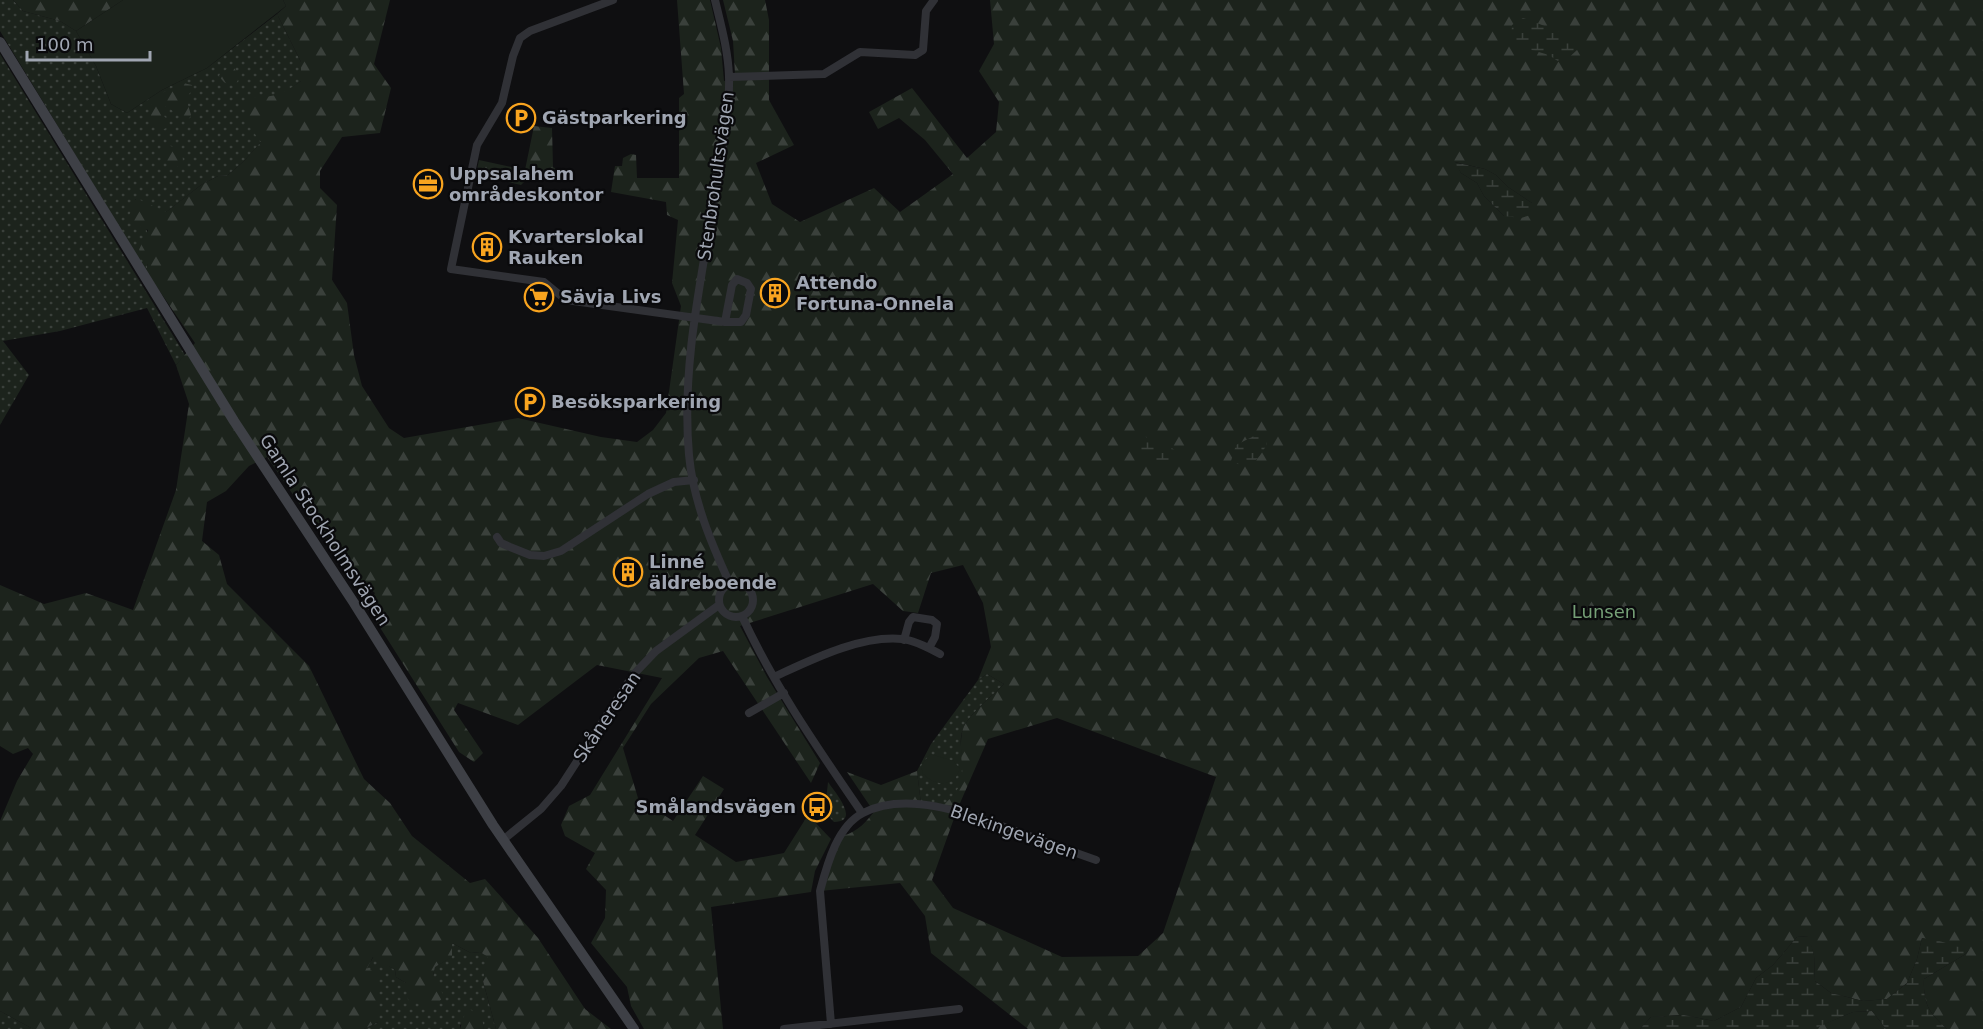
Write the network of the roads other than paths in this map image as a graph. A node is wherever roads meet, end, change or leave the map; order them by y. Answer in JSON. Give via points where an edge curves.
{"nodes":[{"id":1,"x":614,"y":0,"type":"edge"},
{"id":2,"x":715,"y":0,"type":"edge"},
{"id":3,"x":934,"y":0,"type":"edge"},
{"id":4,"x":0,"y":42,"type":"edge"},
{"id":5,"x":729,"y":77,"type":"junction"},
{"id":6,"x":694,"y":317,"type":"junction"},
{"id":7,"x":725,"y":322,"type":"junction"},
{"id":8,"x":694,"y":480,"type":"junction"},
{"id":9,"x":497,"y":537,"type":"dead end"},
{"id":10,"x":730,"y":584,"type":"junction"},
{"id":11,"x":719,"y":605,"type":"junction"},
{"id":12,"x":742,"y":616,"type":"junction"},
{"id":13,"x":904,"y":640,"type":"junction"},
{"id":14,"x":929,"y":648,"type":"junction"},
{"id":15,"x":940,"y":654,"type":"dead end"},
{"id":16,"x":774,"y":677,"type":"junction"},
{"id":17,"x":784,"y":693,"type":"junction"},
{"id":18,"x":750,"y":713,"type":"dead end"},
{"id":19,"x":862,"y":813,"type":"junction"},
{"id":20,"x":504,"y":839,"type":"junction"},
{"id":21,"x":1096,"y":860,"type":"dead end"},
{"id":22,"x":959,"y":1010,"type":"dead end"},
{"id":23,"x":831,"y":1024,"type":"junction"},
{"id":24,"x":634,"y":1029,"type":"edge"},
{"id":25,"x":784,"y":1029,"type":"edge"}],
"edges":[{"from":1,"to":6,"type":"street","via":[[520,38],[502,103],[477,145],[451,269],[544,282],[566,300]]},
{"from":2,"to":5,"type":"street","name":"Stenbrohultsvägen"},
{"from":3,"to":5,"type":"street","via":[[926,11],[923,50],[915,55],[860,52],[824,74]]},
{"from":4,"to":20,"type":"main road","name":"Gamla Stockholmsvägen","via":[[234,421]]},
{"from":5,"to":6,"type":"street","name":"Stenbrohultsvägen","via":[[721,162]]},
{"from":6,"to":7,"type":"street"},
{"from":6,"to":8,"type":"street","name":"Stenbrohultsvägen","via":[[687,426]]},
{"from":7,"to":7,"type":"street","via":[[732,285],[742,280],[751,289],[746,315],[741,322]]},
{"from":8,"to":9,"type":"street","via":[[674,482],[648,494],[561,551],[544,556],[510,547]]},
{"from":8,"to":10,"type":"street","name":"Stenbrohultsvägen","via":[[699,509]]},
{"from":10,"to":11,"type":"street","via":[[721,592]]},
{"from":10,"to":12,"type":"street","via":[[744,585],[752,594],[750,610]]},
{"from":11,"to":12,"type":"street","via":[[727,616]]},
{"from":11,"to":20,"type":"street","name":"Skåneresan","via":[[656,651],[633,675],[561,786],[541,809]]},
{"from":12,"to":16,"type":"street"},
{"from":13,"to":14,"type":"street"},
{"from":13,"to":14,"type":"street","via":[[913,617],[932,620],[937,624]]},
{"from":13,"to":16,"type":"street","via":[[869,641],[819,656]]},
{"from":14,"to":15,"type":"street"},
{"from":16,"to":17,"type":"street"},
{"from":17,"to":18,"type":"street"},
{"from":17,"to":19,"type":"street"},
{"from":19,"to":21,"type":"street","name":"Blekingevägen","via":[[921,804],[957,810]]},
{"from":19,"to":23,"type":"street","via":[[847,826],[820,891]]},
{"from":20,"to":24,"type":"main road","name":"Gamla Stockholmsvägen"},
{"from":22,"to":23,"type":"street"},
{"from":23,"to":25,"type":"street"}]}
